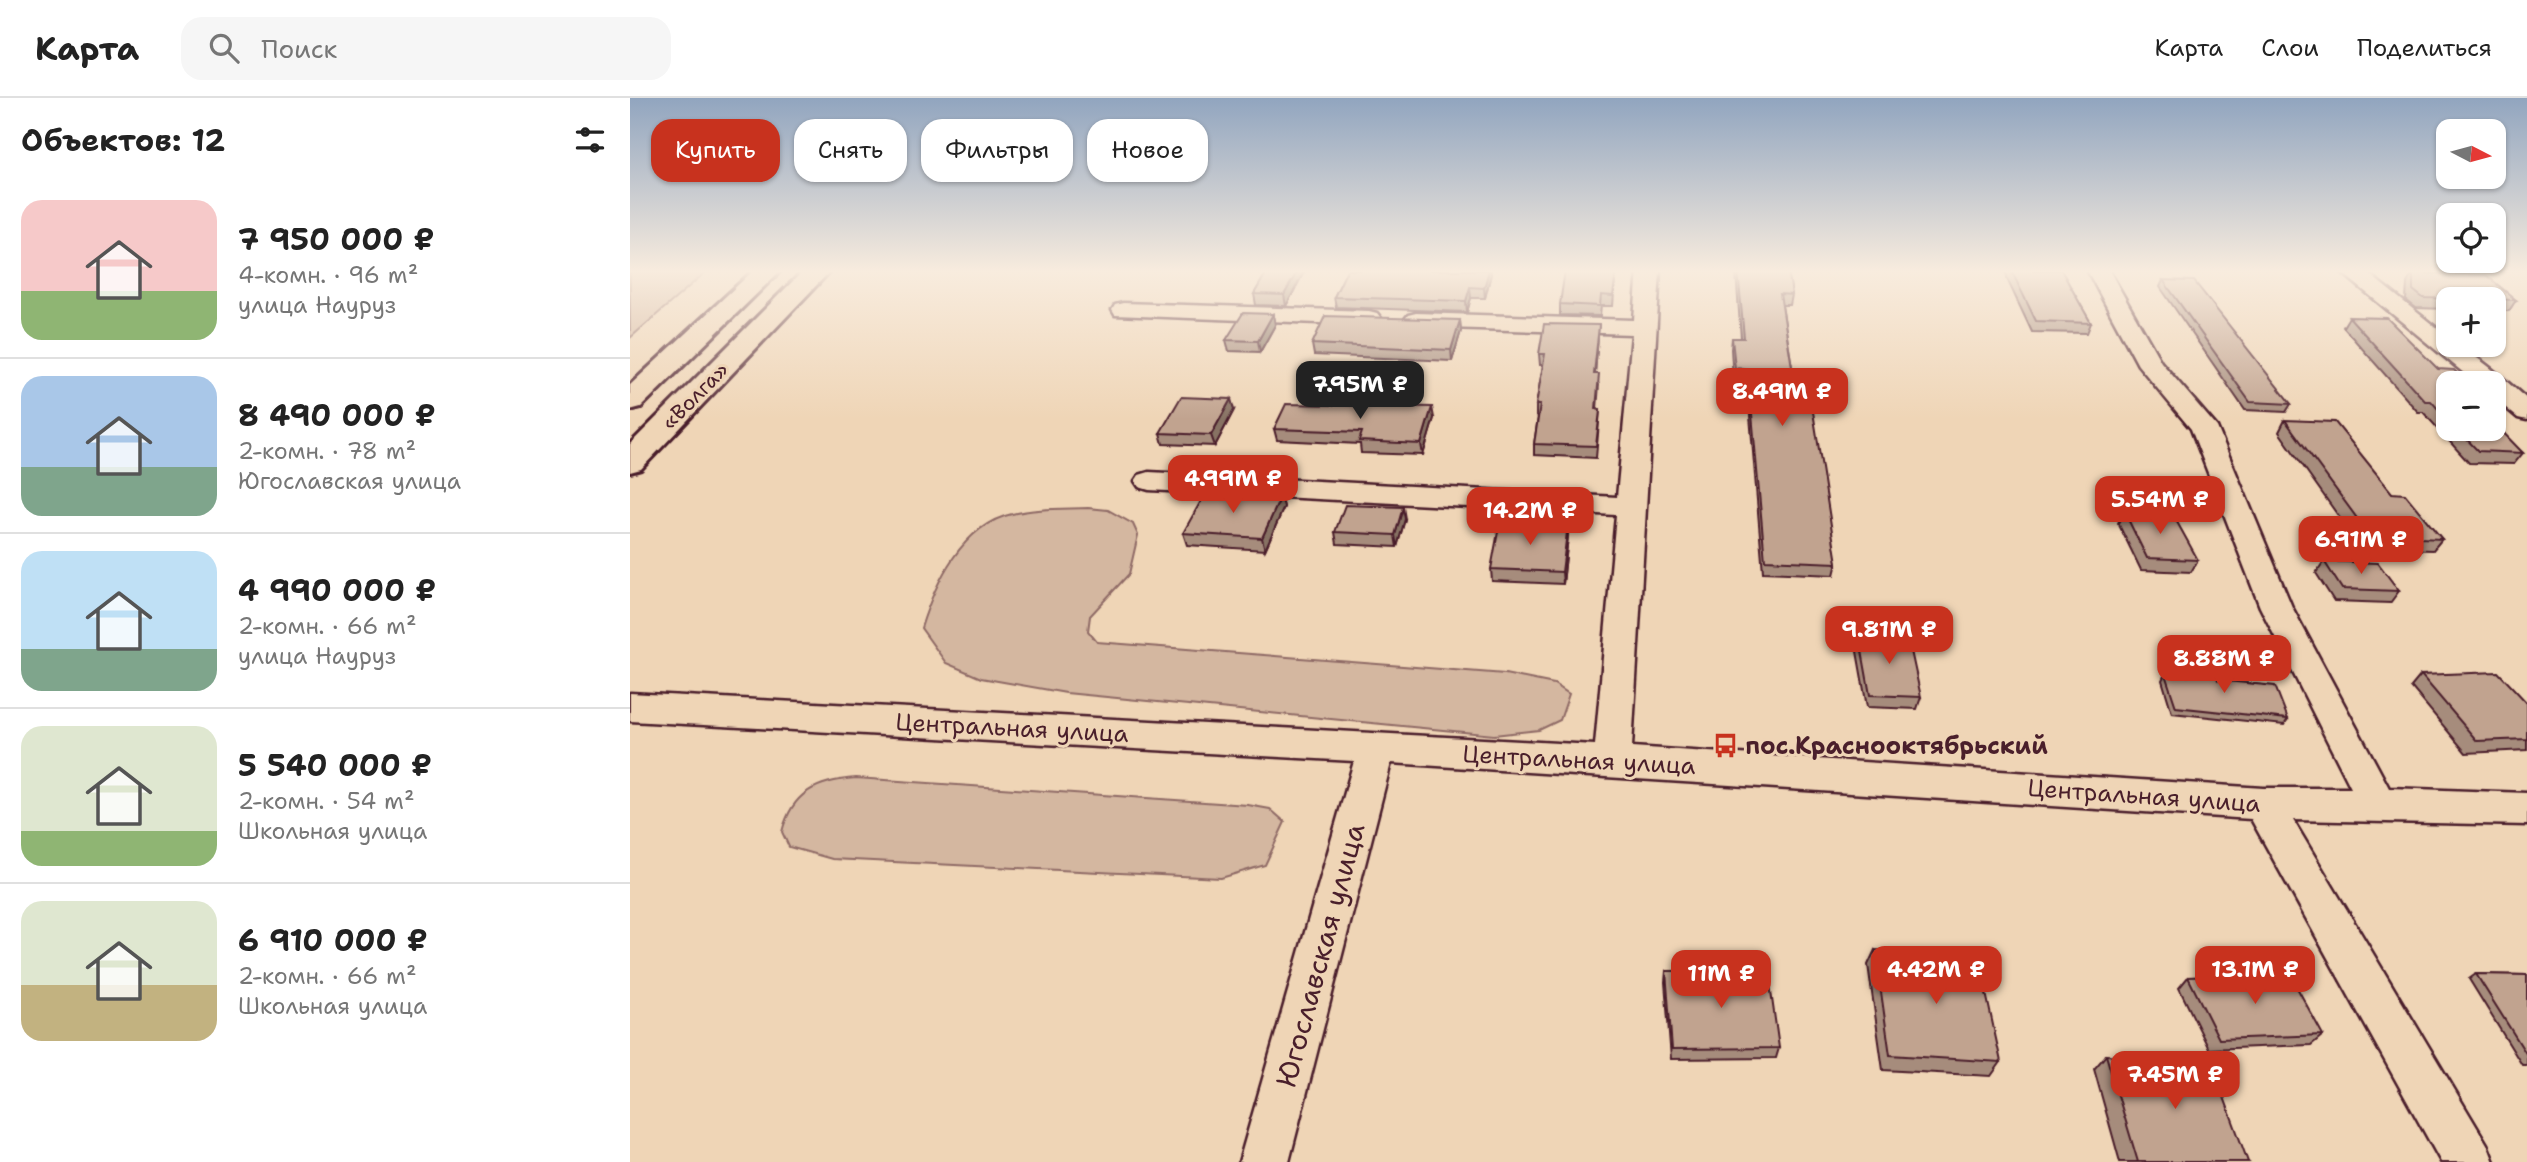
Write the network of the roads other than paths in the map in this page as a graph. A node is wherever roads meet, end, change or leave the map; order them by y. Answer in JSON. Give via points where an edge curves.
{"nodes":[{"id":1,"x":716,"y":320,"type":"edge"},
{"id":2,"x":770,"y":320,"type":"edge"},
{"id":3,"x":1419,"y":320,"type":"edge"},
{"id":4,"x":1645,"y":320,"type":"edge"},
{"id":5,"x":2125,"y":320,"type":"edge"},
{"id":6,"x":2412,"y":320,"type":"edge"},
{"id":7,"x":1644,"y":327,"type":"junction"},
{"id":8,"x":2477,"y":371,"type":"edge"},
{"id":9,"x":2506,"y":395,"type":"edge"},
{"id":10,"x":630,"y":401,"type":"edge"},
{"id":11,"x":2527,"y":412,"type":"edge"},
{"id":12,"x":630,"y":462,"type":"edge"},
{"id":13,"x":1149,"y":481,"type":"dead end"},
{"id":14,"x":1629,"y":508,"type":"junction"},
{"id":15,"x":630,"y":707,"type":"edge"},
{"id":16,"x":1376,"y":748,"type":"junction"},
{"id":17,"x":1612,"y":761,"type":"junction"},
{"id":18,"x":2263,"y":804,"type":"junction"},
{"id":19,"x":2378,"y":804,"type":"junction"},
{"id":20,"x":2527,"y":809,"type":"edge"},
{"id":21,"x":1264,"y":1162,"type":"edge"},
{"id":22,"x":2469,"y":1162,"type":"edge"}],
"edges":[{"from":1,"to":10,"type":"highway","name":"«Волга»"},
{"from":2,"to":12,"type":"highway","name":"«Волга»"},
{"from":3,"to":7,"type":"street"},
{"from":4,"to":7,"type":"street"},
{"from":5,"to":19,"type":"street","via":[[2150,365],[2204,427],[2276,607]]},
{"from":6,"to":8,"type":"street"},
{"from":7,"to":14,"type":"street"},
{"from":9,"to":11,"type":"street"},
{"from":13,"to":14,"type":"street"},
{"from":14,"to":17,"type":"street"},
{"from":15,"to":16,"type":"street","name":"Центральная улица"},
{"from":16,"to":17,"type":"street","name":"Центральная улица"},
{"from":16,"to":21,"type":"street","name":"Югославская улица"},
{"from":17,"to":18,"type":"street","name":"Центральная улица"},
{"from":18,"to":19,"type":"street","name":"Центральная улица"},
{"from":18,"to":22,"type":"street"},
{"from":19,"to":20,"type":"street","name":"Центральная улица"}]}
